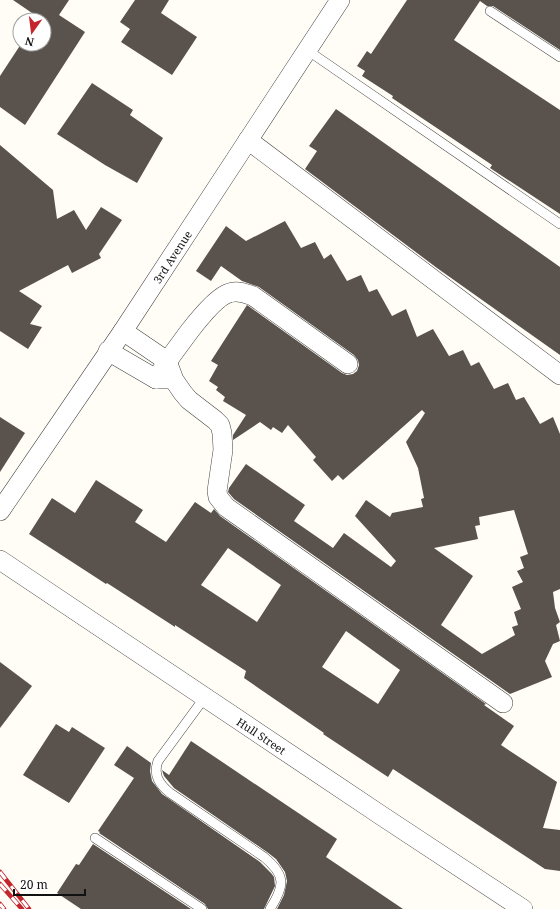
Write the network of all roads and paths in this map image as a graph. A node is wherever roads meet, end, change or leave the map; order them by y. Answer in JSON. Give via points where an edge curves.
{"nodes":[{"id":1,"x":340,"y":0,"type":"edge"},
{"id":2,"x":490,"y":11,"type":"dead end"},
{"id":3,"x":307,"y":50,"type":"junction"},
{"id":4,"x":560,"y":57,"type":"edge"},
{"id":5,"x":248,"y":140,"type":"junction"},
{"id":6,"x":560,"y":224,"type":"edge"},
{"id":7,"x":123,"y":331,"type":"junction"},
{"id":8,"x":108,"y":351,"type":"junction"},
{"id":9,"x":167,"y":361,"type":"junction"},
{"id":10,"x":348,"y":364,"type":"dead end"},
{"id":11,"x":560,"y":376,"type":"edge"},
{"id":12,"x":165,"y":379,"type":"junction"},
{"id":13,"x":0,"y":511,"type":"edge"},
{"id":14,"x":0,"y":560,"type":"edge"},
{"id":15,"x":205,"y":697,"type":"junction"},
{"id":16,"x":503,"y":703,"type":"dead end"},
{"id":17,"x":95,"y":838,"type":"dead end"},
{"id":18,"x":202,"y":909,"type":"edge"},
{"id":19,"x":270,"y":909,"type":"edge"},
{"id":20,"x":523,"y":909,"type":"edge"}],
"edges":[{"from":1,"to":3,"type":"street","name":"3rd Avenue"},
{"from":2,"to":4,"type":"lane"},
{"from":3,"to":5,"type":"street","name":"3rd Avenue"},
{"from":3,"to":6,"type":"lane"},
{"from":5,"to":7,"type":"street","name":"3rd Avenue"},
{"from":5,"to":11,"type":"street"},
{"from":7,"to":8,"type":"street","name":"3rd Avenue"},
{"from":7,"to":9,"type":"street"},
{"from":8,"to":12,"type":"street"},
{"from":8,"to":13,"type":"street","name":"3rd Avenue"},
{"from":9,"to":10,"type":"street","via":[[217,300],[230,292],[236,292],[253,296]]},
{"from":9,"to":12,"type":"street"},
{"from":12,"to":16,"type":"street","via":[[220,425],[223,450],[217,491],[226,508]]},
{"from":14,"to":15,"type":"street","name":"Hull Street"},
{"from":15,"to":19,"type":"lane","via":[[158,761],[156,775],[160,785],[170,793],[274,865],[281,876],[276,900]]},
{"from":15,"to":20,"type":"street","name":"Hull Street"},
{"from":17,"to":18,"type":"lane"}]}
